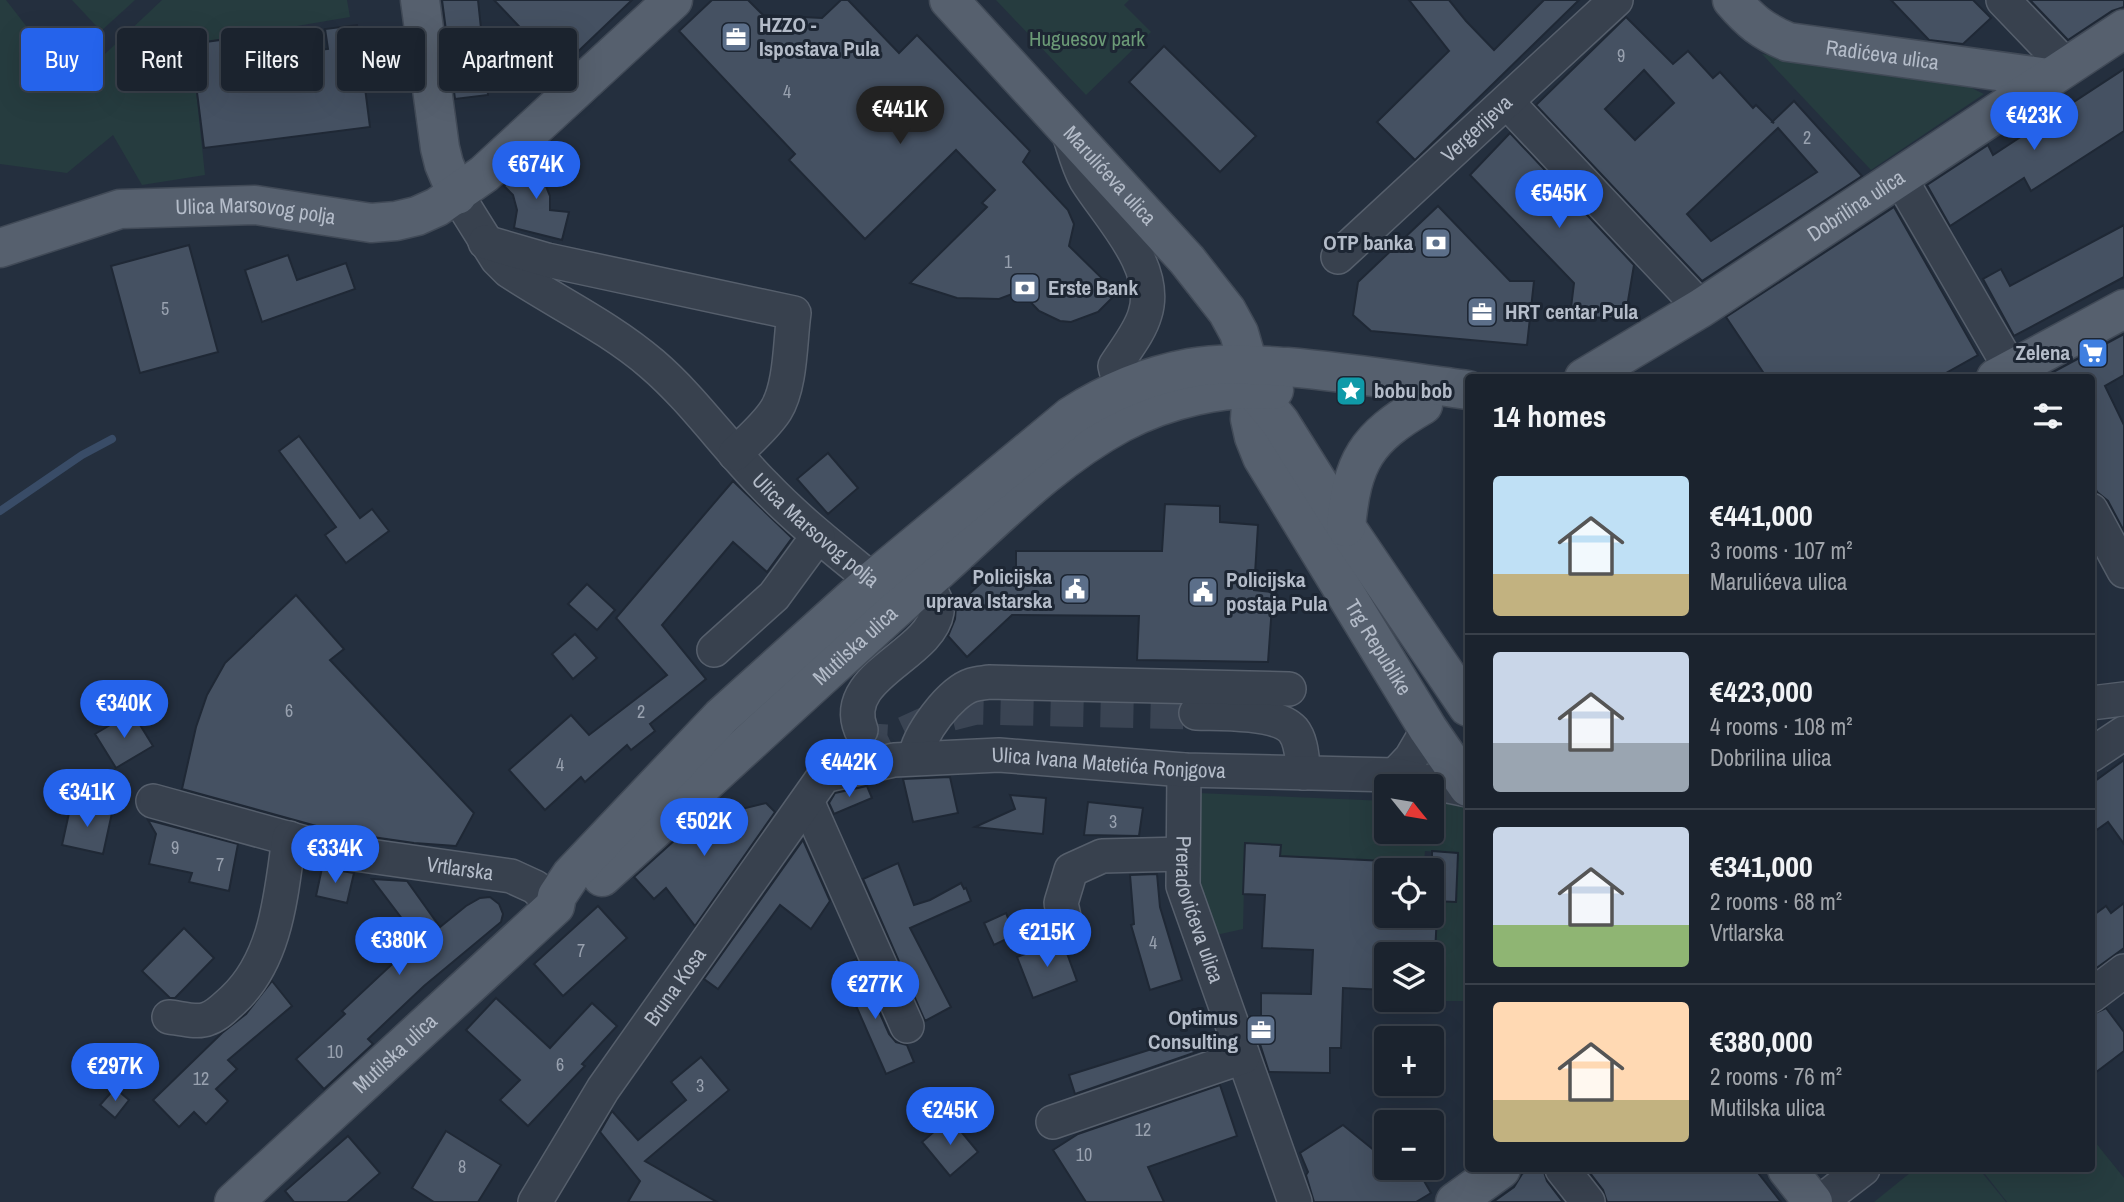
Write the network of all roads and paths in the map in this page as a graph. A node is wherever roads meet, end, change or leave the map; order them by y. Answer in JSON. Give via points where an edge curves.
{"nodes":[{"id":1,"x":420,"y":0,"type":"edge"},
{"id":2,"x":673,"y":0,"type":"edge"},
{"id":3,"x":950,"y":0,"type":"edge"},
{"id":4,"x":1616,"y":0,"type":"edge"},
{"id":5,"x":1732,"y":0,"type":"edge"},
{"id":6,"x":2003,"y":0,"type":"edge"},
{"id":7,"x":2124,"y":29,"type":"edge"},
{"id":8,"x":2057,"y":72,"type":"junction"},
{"id":9,"x":1507,"y":102,"type":"junction"},
{"id":10,"x":1067,"y":129,"type":"junction"},
{"id":11,"x":1900,"y":178,"type":"junction"},
{"id":12,"x":457,"y":194,"type":"junction"},
{"id":13,"x":485,"y":242,"type":"junction"},
{"id":14,"x":0,"y":248,"type":"edge"},
{"id":15,"x":1338,"y":257,"type":"dead end"},
{"id":16,"x":1701,"y":308,"type":"junction"},
{"id":17,"x":2124,"y":309,"type":"edge"},
{"id":18,"x":1652,"y":337,"type":"junction"},
{"id":19,"x":1591,"y":374,"type":"edge"},
{"id":20,"x":1647,"y":374,"type":"edge"},
{"id":21,"x":2007,"y":374,"type":"edge"},
{"id":22,"x":2010,"y":374,"type":"edge"},
{"id":23,"x":1250,"y":376,"type":"junction"},
{"id":24,"x":1131,"y":385,"type":"junction"},
{"id":25,"x":1465,"y":390,"type":"edge"},
{"id":26,"x":1423,"y":405,"type":"junction"},
{"id":27,"x":1465,"y":408,"type":"edge"},
{"id":28,"x":735,"y":454,"type":"junction"},
{"id":29,"x":2106,"y":525,"type":"edge"},
{"id":30,"x":1346,"y":527,"type":"junction"},
{"id":31,"x":818,"y":536,"type":"junction"},
{"id":32,"x":2124,"y":571,"type":"edge"},
{"id":33,"x":900,"y":589,"type":"junction"},
{"id":34,"x":714,"y":650,"type":"dead end"},
{"id":35,"x":1289,"y":689,"type":"dead end"},
{"id":36,"x":2124,"y":699,"type":"edge"},
{"id":37,"x":1465,"y":703,"type":"edge"},
{"id":38,"x":2095,"y":703,"type":"edge"},
{"id":39,"x":1196,"y":713,"type":"tunnel mouth"},
{"id":40,"x":1428,"y":729,"type":"junction"},
{"id":41,"x":861,"y":730,"type":"dead end"},
{"id":42,"x":2124,"y":733,"type":"edge"},
{"id":43,"x":2095,"y":752,"type":"edge"},
{"id":44,"x":915,"y":758,"type":"junction"},
{"id":45,"x":1184,"y":770,"type":"junction"},
{"id":46,"x":1304,"y":773,"type":"junction"},
{"id":47,"x":1396,"y":774,"type":"edge"},
{"id":48,"x":1374,"y":775,"type":"edge"},
{"id":49,"x":1444,"y":784,"type":"edge"},
{"id":50,"x":1465,"y":784,"type":"edge"},
{"id":51,"x":1465,"y":787,"type":"edge"},
{"id":52,"x":816,"y":788,"type":"junction"},
{"id":53,"x":153,"y":800,"type":"dead end"},
{"id":54,"x":289,"y":838,"type":"junction"},
{"id":55,"x":1183,"y":854,"type":"junction"},
{"id":56,"x":555,"y":906,"type":"junction"},
{"id":57,"x":1066,"y":926,"type":"dead end"},
{"id":58,"x":2124,"y":971,"type":"edge"},
{"id":59,"x":2095,"y":993,"type":"edge"},
{"id":60,"x":169,"y":1017,"type":"dead end"},
{"id":61,"x":906,"y":1026,"type":"dead end"},
{"id":62,"x":1243,"y":1057,"type":"junction"},
{"id":63,"x":1053,"y":1122,"type":"dead end"},
{"id":64,"x":1498,"y":1172,"type":"edge"},
{"id":65,"x":1564,"y":1172,"type":"edge"},
{"id":66,"x":1789,"y":1172,"type":"edge"},
{"id":67,"x":1859,"y":1172,"type":"edge"},
{"id":68,"x":538,"y":1201,"type":"edge"},
{"id":69,"x":234,"y":1202,"type":"edge"},
{"id":70,"x":1295,"y":1202,"type":"edge"},
{"id":71,"x":1455,"y":1202,"type":"edge"},
{"id":72,"x":1588,"y":1202,"type":"edge"},
{"id":73,"x":1813,"y":1202,"type":"edge"},
{"id":74,"x":1820,"y":1202,"type":"edge"}],
"edges":[{"from":1,"to":12,"type":"main road","via":[[440,148]]},
{"from":2,"to":12,"type":"main road","via":[[514,148]]},
{"from":3,"to":10,"type":"main road","name":"Marulićeva ulica"},
{"from":4,"to":9,"type":"street","name":"Vergerijeva"},
{"from":5,"to":8,"type":"main road","name":"Radićeva ulica","via":[[1765,33],[1788,42]]},
{"from":6,"to":8,"type":"street"},
{"from":7,"to":8,"type":"main road","name":"Dobrilina ulica"},
{"from":8,"to":11,"type":"main road","name":"Dobrilina ulica"},
{"from":9,"to":15,"type":"street","name":"Vergerijeva"},
{"from":9,"to":16,"type":"street"},
{"from":10,"to":23,"type":"main road","name":"Marulićeva ulica","via":[[1187,260],[1227,311],[1239,333]]},
{"from":10,"to":24,"type":"street","via":[[1085,177],[1139,258],[1147,281],[1145,316],[1115,366],[1116,375]]},
{"from":11,"to":16,"type":"main road","name":"Dobrilina ulica"},
{"from":11,"to":21,"type":"street"},
{"from":12,"to":13,"type":"street","name":"Ulica Marsovog polja"},
{"from":12,"to":14,"type":"main road","name":"Ulica Marsovog polja","via":[[396,222],[371,223],[255,205],[120,209]]},
{"from":13,"to":28,"type":"street","name":"Ulica Marsovog polja","via":[[509,271],[630,346],[676,384]]},
{"from":13,"to":28,"type":"street","name":"Ulica Marsovog polja","via":[[547,260],[794,313],[784,392],[768,421]]},
{"from":16,"to":18,"type":"main road","name":"Dobrilina ulica"},
{"from":17,"to":22,"type":"main road"},
{"from":18,"to":19,"type":"main road","name":"Dobrilina ulica"},
{"from":18,"to":20,"type":"main road"},
{"from":23,"to":24,"type":"main road","via":[[1191,368]]},
{"from":23,"to":25,"type":"main road","via":[[1328,371]]},
{"from":23,"to":26,"type":"main road"},
{"from":23,"to":30,"type":"main road","name":"Trg Republike"},
{"from":23,"to":33,"type":"main road","name":"Mutilska ulica","via":[[1217,392],[1174,402],[1124,422],[1089,441]]},
{"from":23,"to":40,"type":"main road","name":"Trg Republike","via":[[1250,419],[1262,457]]},
{"from":24,"to":33,"type":"main road","name":"Mutilska ulica","via":[[1071,416]]},
{"from":26,"to":27,"type":"main road"},
{"from":26,"to":30,"type":"main road","via":[[1392,423],[1365,454],[1353,477]]},
{"from":28,"to":31,"type":"street","name":"Ulica Marsovog polja"},
{"from":29,"to":32,"type":"street"},
{"from":30,"to":37,"type":"main road","name":"Trg Republike"},
{"from":31,"to":33,"type":"street","name":"Ulica Marsovog polja"},
{"from":31,"to":34,"type":"street","via":[[774,596]]},
{"from":33,"to":41,"type":"street","via":[[937,603],[938,612],[913,646],[869,684],[859,702]]},
{"from":33,"to":56,"type":"main road","name":"Mutilska ulica","via":[[712,727],[571,875]]},
{"from":35,"to":44,"type":"street","via":[[971,685],[931,721]]},
{"from":36,"to":38,"type":"street"},
{"from":39,"to":46,"type":"street","via":[[1281,721],[1297,737]]},
{"from":40,"to":47,"type":"street"},
{"from":40,"to":50,"type":"main road","name":"Trg Republike"},
{"from":42,"to":43,"type":"street"},
{"from":44,"to":45,"type":"street","name":"Ulica Ivana Matetića Ronjgova","via":[[999,755]]},
{"from":44,"to":52,"type":"street","name":"Ulica Ivana Matetića Ronjgova","via":[[894,760]]},
{"from":45,"to":46,"type":"street","name":"Ulica Ivana Matetića Ronjgova"},
{"from":45,"to":55,"type":"street","name":"Preradovićeva ulica"},
{"from":46,"to":48,"type":"street","name":"Ulica Ivana Matetića Ronjgova"},
{"from":49,"to":51,"type":"street","name":"Ulica Ivana Matetića Ronjgova"},
{"from":52,"to":61,"type":"street"},
{"from":52,"to":68,"type":"street","name":"Bruna Kosa","via":[[603,1089]]},
{"from":53,"to":54,"type":"street","name":"Vrtlarska"},
{"from":54,"to":56,"type":"street","name":"Vrtlarska","via":[[334,851],[511,876],[535,887]]},
{"from":54,"to":60,"type":"street","via":[[279,909],[262,963],[241,992],[205,1020]]},
{"from":55,"to":57,"type":"street","via":[[1102,856],[1071,870],[1061,903]]},
{"from":55,"to":62,"type":"street","name":"Preradovićeva ulica","via":[[1182,886]]},
{"from":56,"to":69,"type":"main road","name":"Mutilska ulica"},
{"from":58,"to":59,"type":"street"},
{"from":62,"to":63,"type":"street"},
{"from":62,"to":70,"type":"street","name":"Preradovićeva ulica"},
{"from":64,"to":71,"type":"main road"},
{"from":65,"to":72,"type":"street"},
{"from":66,"to":73,"type":"main road"},
{"from":67,"to":74,"type":"street"}]}
